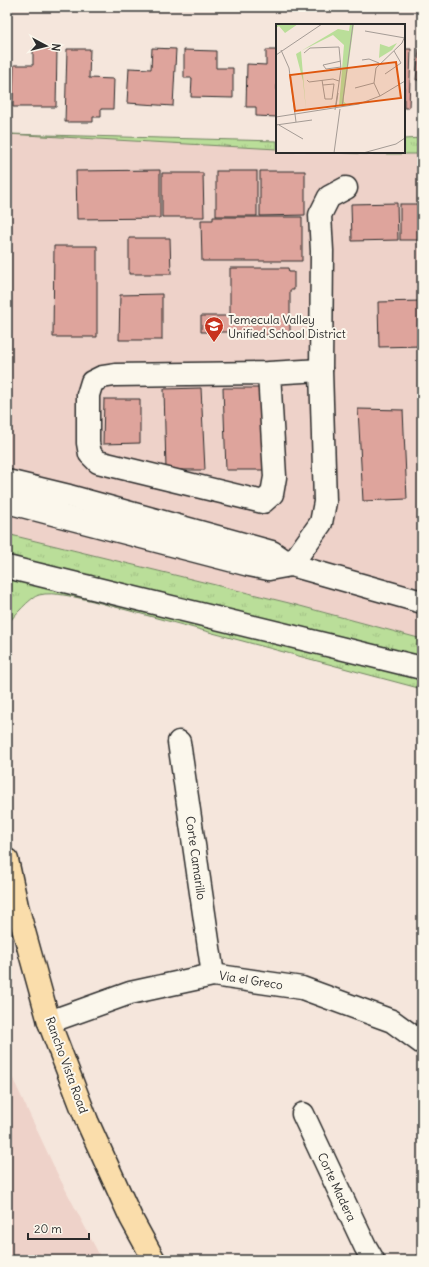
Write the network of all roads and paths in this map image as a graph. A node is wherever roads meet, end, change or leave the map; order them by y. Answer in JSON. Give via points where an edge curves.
{"nodes":[{"id":1,"x":346,"y":188,"type":"dead end"},
{"id":2,"x":322,"y":370,"type":"junction"},
{"id":3,"x":269,"y":373,"type":"junction"},
{"id":4,"x":7,"y":481,"type":"edge"},
{"id":5,"x":7,"y":502,"type":"edge"},
{"id":6,"x":291,"y":565,"type":"junction"},
{"id":7,"x":7,"y":567,"type":"edge"},
{"id":8,"x":422,"y":602,"type":"edge"},
{"id":9,"x":422,"y":668,"type":"edge"},
{"id":10,"x":179,"y":742,"type":"dead end"},
{"id":11,"x":7,"y":860,"type":"edge"},
{"id":12,"x":214,"y":974,"type":"junction"},
{"id":13,"x":50,"y":1022,"type":"junction"},
{"id":14,"x":422,"y":1043,"type":"edge"},
{"id":15,"x":303,"y":1114,"type":"dead end"},
{"id":16,"x":154,"y":1260,"type":"edge"},
{"id":17,"x":373,"y":1260,"type":"edge"}],
"edges":[{"from":1,"to":2,"type":"street","via":[[329,197],[320,215]]},
{"from":2,"to":3,"type":"street"},
{"from":2,"to":6,"type":"street","via":[[325,502],[321,523]]},
{"from":3,"to":3,"type":"street","via":[[102,377],[92,382],[88,395],[90,454],[98,462],[263,502],[272,494],[274,477]]},
{"from":4,"to":6,"type":"street","via":[[272,552]]},
{"from":5,"to":6,"type":"street","via":[[249,565],[269,568]]},
{"from":6,"to":8,"type":"street"},
{"from":7,"to":9,"type":"street"},
{"from":10,"to":12,"type":"street","name":"Corte Camarillo"},
{"from":11,"to":13,"type":"main road","name":"Rancho Vista Road","via":[[17,906]]},
{"from":12,"to":13,"type":"street","name":"Via el Greco","via":[[130,993]]},
{"from":12,"to":14,"type":"street","name":"Via el Greco","via":[[302,988],[392,1021]]},
{"from":13,"to":16,"type":"main road","name":"Rancho Vista Road","via":[[87,1121],[131,1218]]},
{"from":15,"to":17,"type":"street","name":"Corte Madera"}]}
